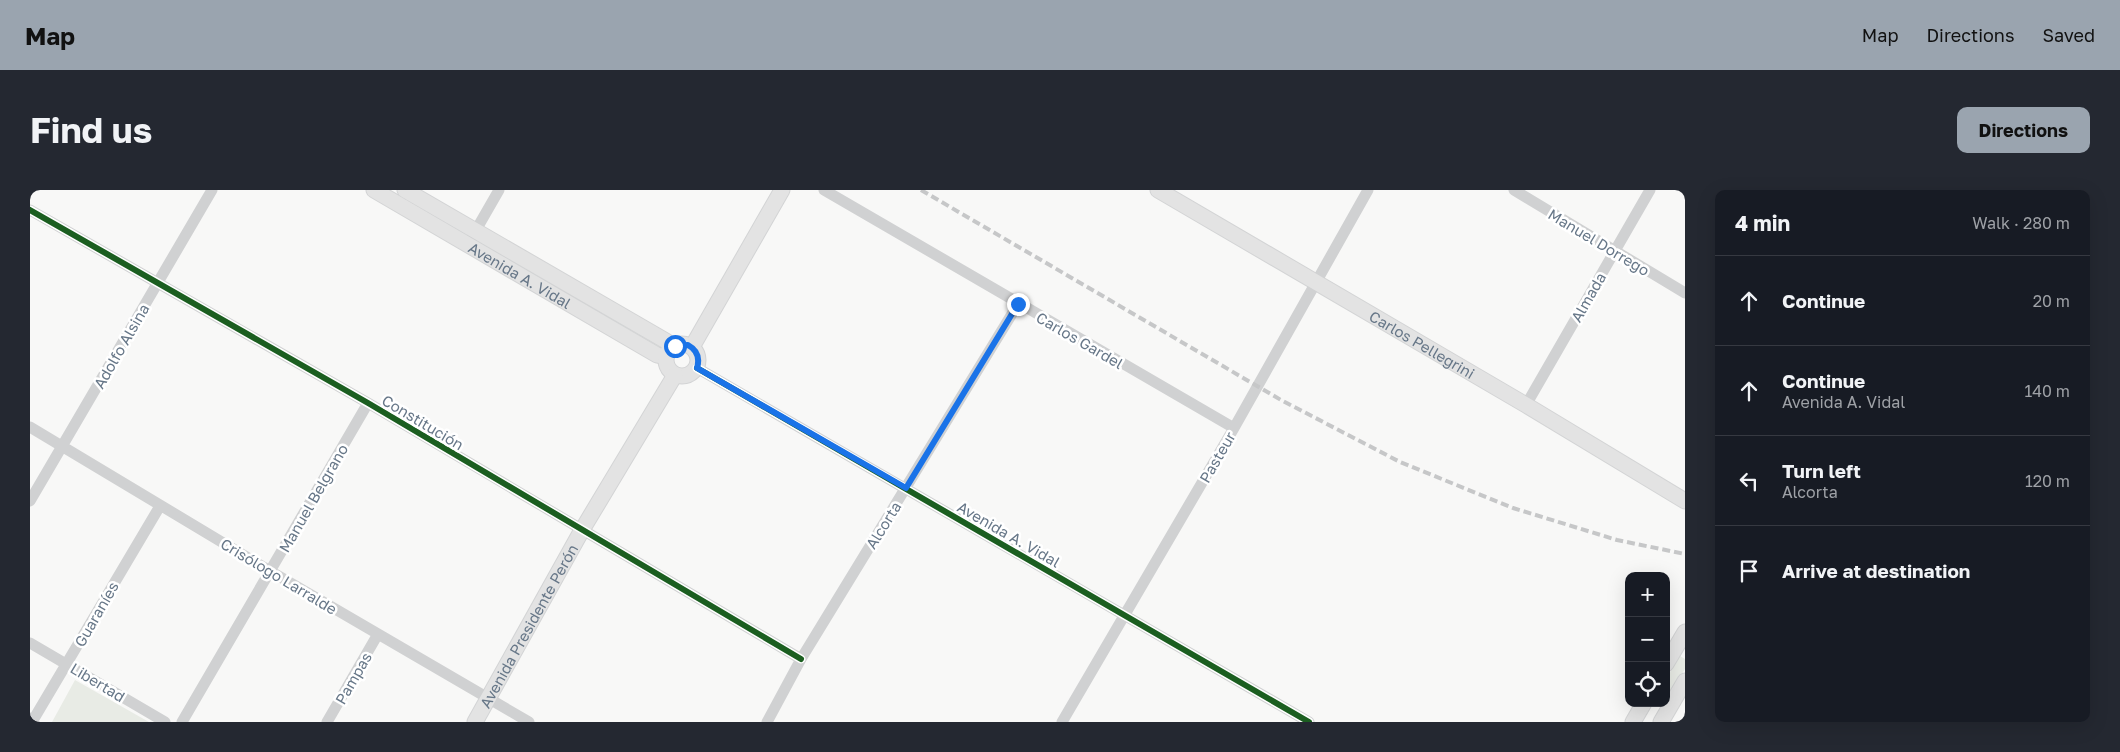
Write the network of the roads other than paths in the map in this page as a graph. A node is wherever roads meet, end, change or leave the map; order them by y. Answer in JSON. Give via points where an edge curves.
{"nodes":[{"id":1,"x":212,"y":190,"type":"edge"},
{"id":2,"x":374,"y":190,"type":"edge"},
{"id":3,"x":405,"y":190,"type":"edge"},
{"id":4,"x":499,"y":190,"type":"edge"},
{"id":5,"x":824,"y":190,"type":"edge"},
{"id":6,"x":1158,"y":190,"type":"edge"},
{"id":7,"x":1368,"y":190,"type":"edge"},
{"id":8,"x":1514,"y":190,"type":"edge"},
{"id":9,"x":1650,"y":190,"type":"edge"},
{"id":10,"x":777,"y":192,"type":"edge"},
{"id":11,"x":30,"y":210,"type":"edge"},
{"id":12,"x":476,"y":230,"type":"junction"},
{"id":13,"x":468,"y":246,"type":"junction"},
{"id":14,"x":1614,"y":251,"type":"junction"},
{"id":15,"x":158,"y":282,"type":"junction"},
{"id":16,"x":1316,"y":282,"type":"junction"},
{"id":17,"x":1685,"y":293,"type":"edge"},
{"id":18,"x":1018,"y":304,"type":"junction"},
{"id":19,"x":692,"y":347,"type":"junction"},
{"id":20,"x":669,"y":353,"type":"junction"},
{"id":21,"x":697,"y":368,"type":"junction"},
{"id":22,"x":675,"y":376,"type":"junction"},
{"id":23,"x":368,"y":404,"type":"junction"},
{"id":24,"x":1526,"y":404,"type":"junction"},
{"id":25,"x":30,"y":427,"type":"edge"},
{"id":26,"x":1234,"y":428,"type":"junction"},
{"id":27,"x":63,"y":446,"type":"junction"},
{"id":28,"x":906,"y":488,"type":"junction"},
{"id":29,"x":30,"y":501,"type":"edge"},
{"id":30,"x":1685,"y":501,"type":"edge"},
{"id":31,"x":160,"y":506,"type":"junction"},
{"id":32,"x":582,"y":530,"type":"junction"},
{"id":33,"x":270,"y":571,"type":"junction"},
{"id":34,"x":1125,"y":615,"type":"junction"},
{"id":35,"x":1685,"y":632,"type":"edge"},
{"id":36,"x":378,"y":634,"type":"junction"},
{"id":37,"x":30,"y":643,"type":"edge"},
{"id":38,"x":801,"y":659,"type":"junction"},
{"id":39,"x":1667,"y":662,"type":"edge"},
{"id":40,"x":67,"y":664,"type":"junction"},
{"id":41,"x":1685,"y":681,"type":"edge"},
{"id":42,"x":488,"y":699,"type":"junction"},
{"id":43,"x":1642,"y":707,"type":"edge"},
{"id":44,"x":32,"y":722,"type":"edge"},
{"id":45,"x":165,"y":722,"type":"edge"},
{"id":46,"x":182,"y":722,"type":"edge"},
{"id":47,"x":328,"y":722,"type":"edge"},
{"id":48,"x":475,"y":722,"type":"edge"},
{"id":49,"x":529,"y":722,"type":"edge"},
{"id":50,"x":767,"y":722,"type":"edge"},
{"id":51,"x":1062,"y":722,"type":"edge"},
{"id":52,"x":1309,"y":722,"type":"edge"},
{"id":53,"x":1633,"y":722,"type":"edge"},
{"id":54,"x":1661,"y":722,"type":"edge"}],
"edges":[{"from":1,"to":15,"type":"street","name":"Adolfo Alsina"},
{"from":2,"to":13,"type":"main road","name":"Avenida A. Vidal"},
{"from":3,"to":12,"type":"main road","name":"Avenida A. Vidal"},
{"from":4,"to":12,"type":"street"},
{"from":5,"to":18,"type":"street","name":"Carlos Gardel"},
{"from":6,"to":16,"type":"main road","name":"Carlos Pellegrini"},
{"from":7,"to":16,"type":"street","name":"Pasteur"},
{"from":8,"to":14,"type":"street","name":"Manuel Dorrego"},
{"from":9,"to":14,"type":"street","name":"Almada"},
{"from":10,"to":19,"type":"main road"},
{"from":11,"to":15,"type":"street","name":"Constitución"},
{"from":12,"to":13,"type":"street"},
{"from":12,"to":20,"type":"main road","name":"Avenida A. Vidal","via":[[666,341]]},
{"from":13,"to":20,"type":"main road","name":"Avenida A. Vidal","via":[[657,355]]},
{"from":14,"to":17,"type":"street","name":"Manuel Dorrego"},
{"from":14,"to":24,"type":"street","name":"Almada"},
{"from":15,"to":23,"type":"street","name":"Constitución"},
{"from":15,"to":27,"type":"street","name":"Adolfo Alsina"},
{"from":16,"to":24,"type":"main road","name":"Carlos Pellegrini"},
{"from":16,"to":26,"type":"street","name":"Pasteur"},
{"from":18,"to":26,"type":"street","name":"Carlos Gardel"},
{"from":18,"to":28,"type":"street","name":"Alcorta"},
{"from":19,"to":20,"type":"main road","via":[[684,344]]},
{"from":19,"to":21,"type":"main road","via":[[698,356]]},
{"from":20,"to":22,"type":"main road","via":[[668,368]]},
{"from":21,"to":22,"type":"main road","via":[[688,376]]},
{"from":21,"to":28,"type":"street","name":"Avenida A. Vidal"},
{"from":22,"to":32,"type":"main road","name":"Avenida Presidente Perón"},
{"from":23,"to":32,"type":"street","name":"Constitución"},
{"from":23,"to":33,"type":"street","name":"Manuel Belgrano"},
{"from":24,"to":30,"type":"main road","name":"Carlos Pellegrini"},
{"from":25,"to":27,"type":"street","name":"Crisólogo Larralde"},
{"from":26,"to":34,"type":"street","name":"Pasteur"},
{"from":27,"to":29,"type":"street","name":"Adolfo Alsina"},
{"from":27,"to":31,"type":"street","name":"Crisólogo Larralde"},
{"from":28,"to":34,"type":"street","name":"Avenida A. Vidal"},
{"from":28,"to":38,"type":"street","name":"Alcorta"},
{"from":31,"to":33,"type":"street","name":"Crisólogo Larralde"},
{"from":31,"to":40,"type":"street","name":"Guaraníes"},
{"from":32,"to":38,"type":"street","name":"Constitución"},
{"from":32,"to":42,"type":"main road","name":"Avenida Presidente Perón"},
{"from":33,"to":36,"type":"street","name":"Crisólogo Larralde"},
{"from":33,"to":46,"type":"street","name":"Manuel Belgrano"},
{"from":34,"to":51,"type":"street","name":"Pasteur"},
{"from":34,"to":52,"type":"street","name":"Avenida A. Vidal"},
{"from":35,"to":39,"type":"main road"},
{"from":36,"to":42,"type":"street","name":"Crisólogo Larralde"},
{"from":36,"to":47,"type":"street","name":"Pampas"},
{"from":37,"to":40,"type":"street","name":"Libertad"},
{"from":38,"to":50,"type":"street","name":"Alcorta"},
{"from":40,"to":44,"type":"street","name":"Guaraníes"},
{"from":40,"to":45,"type":"street","name":"Libertad"},
{"from":41,"to":54,"type":"main road"},
{"from":42,"to":48,"type":"main road","name":"Avenida Presidente Perón"},
{"from":42,"to":49,"type":"street","name":"Crisólogo Larralde"},
{"from":43,"to":53,"type":"main road"}]}
